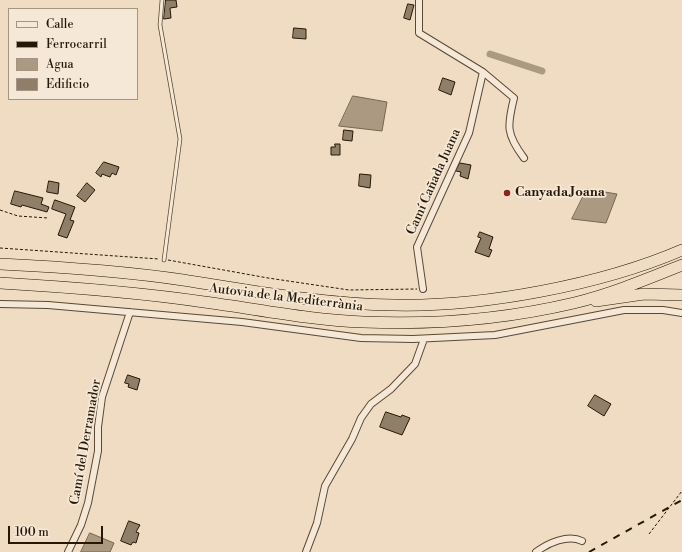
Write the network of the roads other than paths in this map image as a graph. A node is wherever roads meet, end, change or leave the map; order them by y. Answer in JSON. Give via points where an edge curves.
{"nodes":[{"id":1,"x":162,"y":0,"type":"edge"},
{"id":2,"x":419,"y":0,"type":"edge"},
{"id":3,"x":483,"y":72,"type":"junction"},
{"id":4,"x":524,"y":158,"type":"dead end"},
{"id":5,"x":682,"y":241,"type":"edge"},
{"id":6,"x":682,"y":250,"type":"edge"},
{"id":7,"x":164,"y":260,"type":"road end"},
{"id":8,"x":648,"y":263,"type":"junction"},
{"id":9,"x":0,"y":264,"type":"edge"},
{"id":10,"x":682,"y":265,"type":"edge"},
{"id":11,"x":0,"y":283,"type":"edge"},
{"id":12,"x":423,"y":289,"type":"road end"},
{"id":13,"x":682,"y":295,"type":"edge"},
{"id":14,"x":576,"y":303,"type":"junction"},
{"id":15,"x":0,"y":304,"type":"edge"},
{"id":16,"x":130,"y":312,"type":"junction"},
{"id":17,"x":682,"y":313,"type":"edge"},
{"id":18,"x":424,"y":339,"type":"junction"},
{"id":19,"x":582,"y":541,"type":"dead end"},
{"id":20,"x":68,"y":552,"type":"edge"},
{"id":21,"x":306,"y":552,"type":"edge"},
{"id":22,"x":536,"y":552,"type":"edge"}],
"edges":[{"from":1,"to":7,"type":"lane","via":[[160,25],[180,139]]},
{"from":2,"to":3,"type":"street","via":[[419,33]]},
{"from":3,"to":4,"type":"street","via":[[514,98],[508,122],[513,143]]},
{"from":3,"to":12,"type":"street","name":"Camí Cañada Juana","via":[[468,133],[417,247]]},
{"from":5,"to":8,"type":"highway","via":[[661,252]]},
{"from":6,"to":8,"type":"highway","name":"Autovia de la Mediterrània"},
{"from":8,"to":9,"type":"highway","name":"Autovia de la Mediterrània","via":[[589,280],[522,294],[438,304],[395,305],[328,302],[160,278]]},
{"from":10,"to":14,"type":"highway","name":"Autovia de la Mediterrània"},
{"from":11,"to":14,"type":"highway","name":"Autovia de la Mediterrània","via":[[119,292],[362,322],[498,317]]},
{"from":13,"to":14,"type":"highway","via":[[644,294]]},
{"from":15,"to":16,"type":"street","via":[[48,304]]},
{"from":16,"to":18,"type":"street","via":[[242,322],[361,338]]},
{"from":16,"to":20,"type":"street","name":"Camí del Derramador","via":[[102,397],[98,451],[88,503]]},
{"from":17,"to":18,"type":"street","via":[[663,310],[624,310],[494,335]]},
{"from":18,"to":21,"type":"street","via":[[415,364],[391,389],[371,404],[362,418],[325,486],[317,523]]},
{"from":19,"to":22,"type":"street","via":[[574,538],[548,544]]}]}
